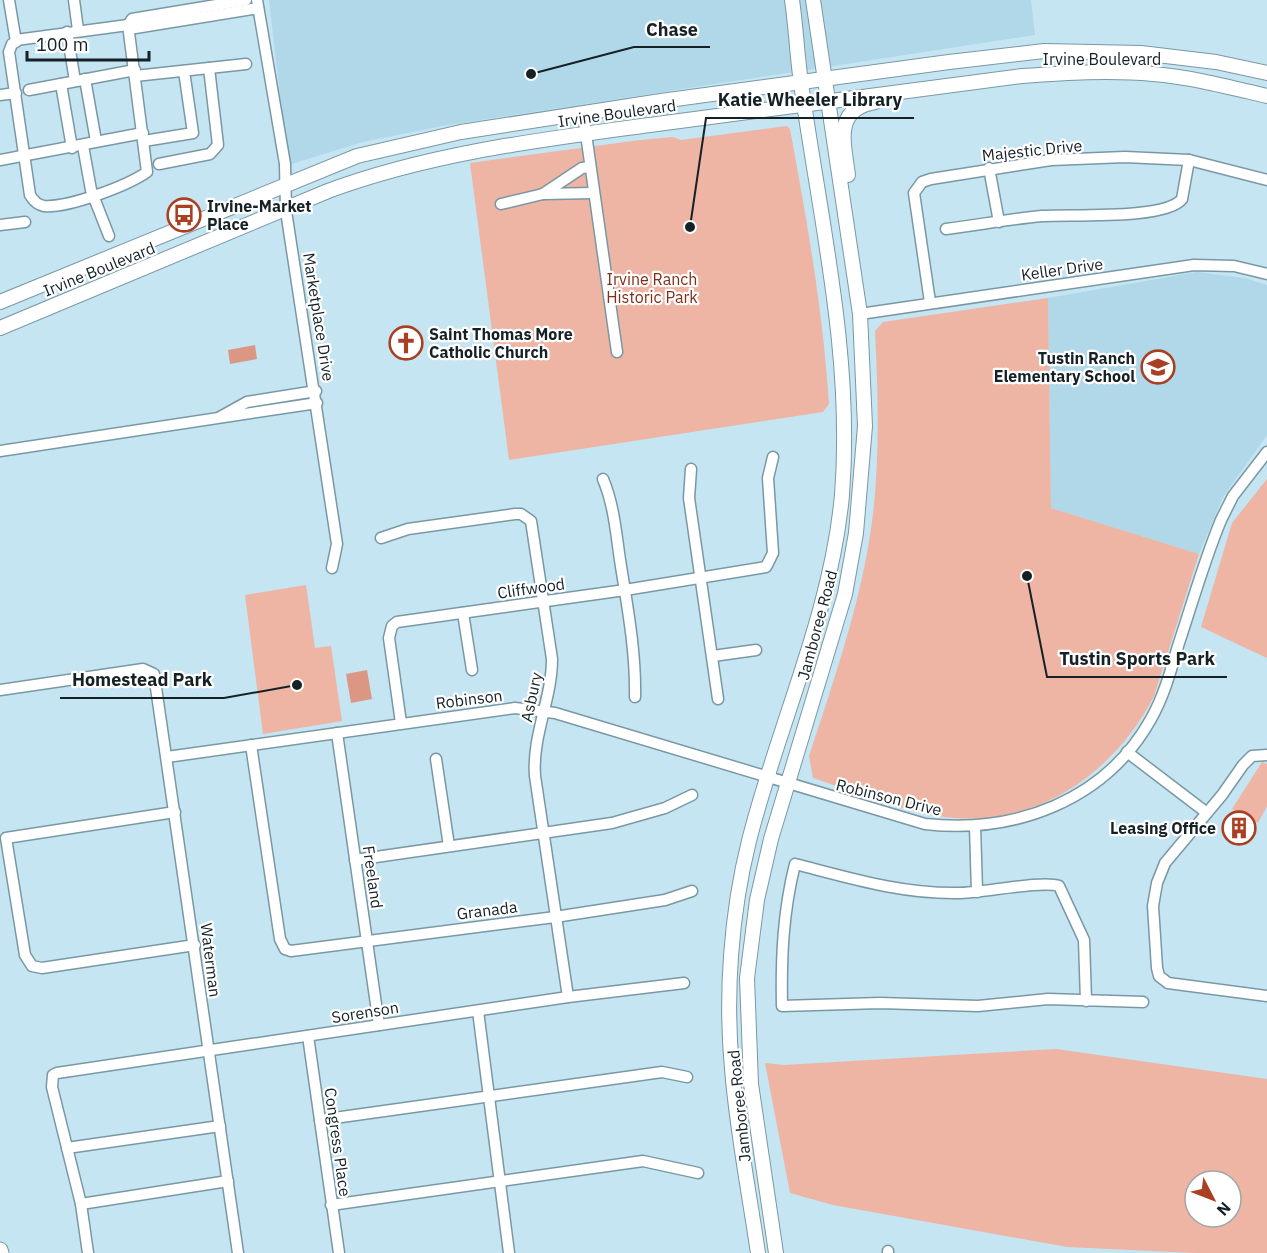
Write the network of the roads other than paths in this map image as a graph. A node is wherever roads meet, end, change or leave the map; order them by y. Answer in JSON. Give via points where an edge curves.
{"nodes":[{"id":1,"x":9,"y":0,"type":"edge"},
{"id":2,"x":74,"y":0,"type":"edge"},
{"id":3,"x":246,"y":0,"type":"edge"},
{"id":4,"x":792,"y":0,"type":"edge"},
{"id":5,"x":813,"y":0,"type":"edge"},
{"id":6,"x":258,"y":4,"type":"edge"},
{"id":7,"x":130,"y":25,"type":"junction"},
{"id":8,"x":78,"y":30,"type":"junction"},
{"id":9,"x":66,"y":32,"type":"junction"},
{"id":10,"x":16,"y":40,"type":"junction"},
{"id":11,"x":246,"y":64,"type":"dead end"},
{"id":12,"x":209,"y":68,"type":"junction"},
{"id":13,"x":184,"y":71,"type":"junction"},
{"id":14,"x":135,"y":73,"type":"junction"},
{"id":15,"x":1267,"y":74,"type":"edge"},
{"id":16,"x":825,"y":78,"type":"junction"},
{"id":17,"x":80,"y":80,"type":"junction"},
{"id":18,"x":801,"y":82,"type":"junction"},
{"id":19,"x":61,"y":84,"type":"junction"},
{"id":20,"x":956,"y":85,"type":"junction"},
{"id":21,"x":28,"y":90,"type":"dead end"},
{"id":22,"x":16,"y":93,"type":"junction"},
{"id":23,"x":0,"y":95,"type":"edge"},
{"id":24,"x":1267,"y":96,"type":"edge"},
{"id":25,"x":829,"y":101,"type":"junction"},
{"id":26,"x":805,"y":104,"type":"junction"},
{"id":27,"x":583,"y":113,"type":"junction"},
{"id":28,"x":585,"y":134,"type":"junction"},
{"id":29,"x":143,"y":137,"type":"junction"},
{"id":30,"x":96,"y":141,"type":"junction"},
{"id":31,"x":77,"y":147,"type":"junction"},
{"id":32,"x":24,"y":157,"type":"junction"},
{"id":33,"x":0,"y":160,"type":"edge"},
{"id":34,"x":1190,"y":160,"type":"junction"},
{"id":35,"x":159,"y":164,"type":"dead end"},
{"id":36,"x":589,"y":166,"type":"junction"},
{"id":37,"x":989,"y":168,"type":"junction"},
{"id":38,"x":1267,"y":180,"type":"edge"},
{"id":39,"x":286,"y":184,"type":"junction"},
{"id":40,"x":593,"y":193,"type":"junction"},
{"id":41,"x":543,"y":194,"type":"junction"},
{"id":42,"x":93,"y":196,"type":"junction"},
{"id":43,"x":501,"y":204,"type":"dead end"},
{"id":44,"x":286,"y":211,"type":"junction"},
{"id":45,"x":25,"y":222,"type":"dead end"},
{"id":46,"x":999,"y":222,"type":"junction"},
{"id":47,"x":0,"y":225,"type":"edge"},
{"id":48,"x":946,"y":229,"type":"dead end"},
{"id":49,"x":109,"y":236,"type":"dead end"},
{"id":50,"x":849,"y":239,"type":"junction"},
{"id":51,"x":1267,"y":274,"type":"edge"},
{"id":52,"x":0,"y":302,"type":"edge"},
{"id":53,"x":930,"y":302,"type":"junction"},
{"id":54,"x":860,"y":314,"type":"junction"},
{"id":55,"x":0,"y":328,"type":"edge"},
{"id":56,"x":617,"y":352,"type":"dead end"},
{"id":57,"x":316,"y":391,"type":"junction"},
{"id":58,"x":317,"y":403,"type":"junction"},
{"id":59,"x":217,"y":419,"type":"junction"},
{"id":60,"x":0,"y":451,"type":"edge"},
{"id":61,"x":1267,"y":452,"type":"edge"},
{"id":62,"x":772,"y":458,"type":"dead end"},
{"id":63,"x":692,"y":469,"type":"dead end"},
{"id":64,"x":603,"y":479,"type":"dead end"},
{"id":65,"x":381,"y":538,"type":"dead end"},
{"id":66,"x":332,"y":568,"type":"dead end"},
{"id":67,"x":700,"y":578,"type":"junction"},
{"id":68,"x":625,"y":590,"type":"junction"},
{"id":69,"x":544,"y":600,"type":"junction"},
{"id":70,"x":463,"y":613,"type":"junction"},
{"id":71,"x":756,"y":650,"type":"dead end"},
{"id":72,"x":713,"y":656,"type":"junction"},
{"id":73,"x":472,"y":669,"type":"dead end"},
{"id":74,"x":0,"y":690,"type":"edge"},
{"id":75,"x":635,"y":697,"type":"dead end"},
{"id":76,"x":718,"y":699,"type":"dead end"},
{"id":77,"x":543,"y":711,"type":"junction"},
{"id":78,"x":402,"y":723,"type":"junction"},
{"id":79,"x":337,"y":733,"type":"junction"},
{"id":80,"x":251,"y":745,"type":"junction"},
{"id":81,"x":1127,"y":752,"type":"junction"},
{"id":82,"x":1267,"y":755,"type":"edge"},
{"id":83,"x":167,"y":757,"type":"junction"},
{"id":84,"x":436,"y":759,"type":"dead end"},
{"id":85,"x":767,"y":777,"type":"junction"},
{"id":86,"x":787,"y":784,"type":"junction"},
{"id":87,"x":692,"y":795,"type":"dead end"},
{"id":88,"x":175,"y":812,"type":"junction"},
{"id":89,"x":1207,"y":813,"type":"junction"},
{"id":90,"x":975,"y":826,"type":"junction"},
{"id":91,"x":543,"y":833,"type":"junction"},
{"id":92,"x":449,"y":846,"type":"junction"},
{"id":93,"x":355,"y":860,"type":"junction"},
{"id":94,"x":692,"y":891,"type":"dead end"},
{"id":95,"x":977,"y":892,"type":"junction"},
{"id":96,"x":555,"y":917,"type":"junction"},
{"id":97,"x":367,"y":941,"type":"junction"},
{"id":98,"x":195,"y":945,"type":"junction"},
{"id":99,"x":684,"y":983,"type":"dead end"},
{"id":100,"x":1267,"y":996,"type":"edge"},
{"id":101,"x":568,"y":997,"type":"junction"},
{"id":102,"x":1086,"y":1001,"type":"junction"},
{"id":103,"x":1143,"y":1002,"type":"dead end"},
{"id":104,"x":478,"y":1011,"type":"junction"},
{"id":105,"x":379,"y":1025,"type":"junction"},
{"id":106,"x":308,"y":1036,"type":"junction"},
{"id":107,"x":210,"y":1049,"type":"junction"},
{"id":108,"x":687,"y":1077,"type":"dead end"},
{"id":109,"x":487,"y":1095,"type":"junction"},
{"id":110,"x":320,"y":1120,"type":"junction"},
{"id":111,"x":220,"y":1126,"type":"junction"},
{"id":112,"x":67,"y":1148,"type":"junction"},
{"id":113,"x":698,"y":1173,"type":"dead end"},
{"id":114,"x":228,"y":1181,"type":"junction"},
{"id":115,"x":499,"y":1182,"type":"junction"},
{"id":116,"x":81,"y":1204,"type":"junction"},
{"id":117,"x":331,"y":1205,"type":"junction"},
{"id":118,"x":88,"y":1253,"type":"edge"},
{"id":119,"x":238,"y":1253,"type":"edge"},
{"id":120,"x":339,"y":1253,"type":"edge"},
{"id":121,"x":509,"y":1253,"type":"edge"},
{"id":122,"x":758,"y":1253,"type":"edge"},
{"id":123,"x":776,"y":1253,"type":"edge"}],
"edges":[{"from":1,"to":10,"type":"street"},
{"from":2,"to":8,"type":"street"},
{"from":3,"to":7,"type":"street"},
{"from":4,"to":18,"type":"main road","name":"Jamboree Road"},
{"from":5,"to":16,"type":"main road","name":"Jamboree Road"},
{"from":6,"to":7,"type":"street"},
{"from":6,"to":39,"type":"street","name":"Marketplace Drive"},
{"from":7,"to":8,"type":"street"},
{"from":7,"to":14,"type":"street"},
{"from":8,"to":9,"type":"street"},
{"from":9,"to":10,"type":"street"},
{"from":9,"to":17,"type":"street"},
{"from":10,"to":22,"type":"street","via":[[9,52]]},
{"from":11,"to":12,"type":"street"},
{"from":12,"to":13,"type":"street"},
{"from":12,"to":35,"type":"street","via":[[218,145],[210,154]]},
{"from":13,"to":14,"type":"street"},
{"from":13,"to":29,"type":"street","via":[[193,133]]},
{"from":14,"to":17,"type":"street"},
{"from":14,"to":29,"type":"street"},
{"from":15,"to":16,"type":"main road","name":"Irvine Boulevard","via":[[1141,53],[1044,51]]},
{"from":16,"to":18,"type":"main road","name":"Irvine Boulevard"},
{"from":16,"to":25,"type":"main road","name":"Jamboree Road"},
{"from":17,"to":19,"type":"street"},
{"from":17,"to":30,"type":"street"},
{"from":18,"to":26,"type":"main road","name":"Jamboree Road"},
{"from":18,"to":27,"type":"main road","name":"Irvine Boulevard"},
{"from":19,"to":21,"type":"street"},
{"from":19,"to":31,"type":"street"},
{"from":20,"to":24,"type":"main road","name":"Irvine Boulevard","via":[[1081,72],[1153,74],[1208,81]]},
{"from":20,"to":25,"type":"main road","name":"Irvine Boulevard"},
{"from":20,"to":50,"type":"main road","via":[[862,104],[848,116],[843,127],[853,218]]},
{"from":22,"to":23,"type":"street"},
{"from":22,"to":32,"type":"street"},
{"from":25,"to":26,"type":"main road","name":"Irvine Boulevard"},
{"from":25,"to":50,"type":"main road","name":"Jamboree Road"},
{"from":26,"to":28,"type":"main road","name":"Irvine Boulevard"},
{"from":26,"to":85,"type":"main road","name":"Jamboree Road","via":[[837,315],[844,452],[833,559]]},
{"from":27,"to":28,"type":"street"},
{"from":27,"to":39,"type":"main road","name":"Irvine Boulevard","via":[[461,132],[374,151]]},
{"from":28,"to":36,"type":"street"},
{"from":28,"to":44,"type":"main road","name":"Irvine Boulevard","via":[[376,173]]},
{"from":29,"to":30,"type":"street"},
{"from":29,"to":42,"type":"street","via":[[147,172]]},
{"from":30,"to":31,"type":"street"},
{"from":31,"to":32,"type":"street"},
{"from":31,"to":42,"type":"street"},
{"from":32,"to":33,"type":"street"},
{"from":32,"to":42,"type":"street","via":[[30,195],[38,204]]},
{"from":34,"to":37,"type":"street","name":"Majestic Drive","via":[[1062,159]]},
{"from":34,"to":38,"type":"street","name":"Majestic Drive"},
{"from":34,"to":46,"type":"street","via":[[1185,192],[1177,204],[1134,213],[1043,216]]},
{"from":36,"to":40,"type":"street"},
{"from":36,"to":41,"type":"street"},
{"from":37,"to":46,"type":"street"},
{"from":37,"to":53,"type":"street","name":"Majestic Drive","via":[[922,182],[914,193]]},
{"from":39,"to":44,"type":"street","name":"Marketplace Drive"},
{"from":39,"to":52,"type":"main road","name":"Irvine Boulevard"},
{"from":40,"to":41,"type":"street"},
{"from":40,"to":56,"type":"street"},
{"from":41,"to":43,"type":"street"},
{"from":42,"to":49,"type":"street"},
{"from":44,"to":55,"type":"main road","name":"Irvine Boulevard"},
{"from":44,"to":57,"type":"street","name":"Marketplace Drive"},
{"from":45,"to":47,"type":"street"},
{"from":46,"to":48,"type":"street"},
{"from":50,"to":54,"type":"main road","name":"Jamboree Road"},
{"from":51,"to":53,"type":"street","name":"Keller Drive","via":[[1234,266],[1194,265]]},
{"from":53,"to":54,"type":"street","name":"Keller Drive"},
{"from":54,"to":86,"type":"main road","name":"Jamboree Road","via":[[865,426],[856,533],[832,643]]},
{"from":57,"to":58,"type":"street","name":"Marketplace Drive"},
{"from":57,"to":59,"type":"street","via":[[247,402]]},
{"from":58,"to":59,"type":"street"},
{"from":58,"to":66,"type":"street","name":"Marketplace Drive","via":[[337,544]]},
{"from":59,"to":60,"type":"street"},
{"from":61,"to":81,"type":"street","name":"Robinson Drive","via":[[1233,496],[1221,520],[1165,689],[1151,719]]},
{"from":62,"to":67,"type":"street","name":"Cliffwood","via":[[768,478],[773,553],[770,563],[762,569]]},
{"from":63,"to":67,"type":"street","via":[[689,498]]},
{"from":64,"to":68,"type":"street","via":[[610,495]]},
{"from":65,"to":69,"type":"street","name":"Asbury","via":[[408,529],[521,514],[531,521],[533,528]]},
{"from":67,"to":68,"type":"street","name":"Cliffwood"},
{"from":67,"to":72,"type":"street"},
{"from":68,"to":69,"type":"street","name":"Cliffwood"},
{"from":68,"to":75,"type":"street","via":[[636,668]]},
{"from":69,"to":70,"type":"street","name":"Cliffwood"},
{"from":69,"to":77,"type":"street","name":"Asbury","via":[[552,679]]},
{"from":70,"to":73,"type":"street"},
{"from":70,"to":78,"type":"street","name":"Cliffwood","via":[[392,626],[389,638]]},
{"from":71,"to":72,"type":"street"},
{"from":72,"to":76,"type":"street"},
{"from":74,"to":83,"type":"street","name":"Waterman","via":[[143,669],[152,671]]},
{"from":77,"to":78,"type":"street","name":"Robinson","via":[[515,708]]},
{"from":77,"to":85,"type":"street","name":"Robinson"},
{"from":77,"to":91,"type":"street","name":"Asbury","via":[[534,760]]},
{"from":78,"to":79,"type":"street","name":"Robinson"},
{"from":79,"to":80,"type":"street","name":"Robinson"},
{"from":79,"to":93,"type":"street","name":"Freeland"},
{"from":80,"to":83,"type":"street","name":"Robinson"},
{"from":80,"to":97,"type":"street","name":"Granada","via":[[280,939],[285,949],[297,951]]},
{"from":81,"to":89,"type":"street"},
{"from":81,"to":90,"type":"street","name":"Robinson Drive","via":[[1086,789],[1064,802],[1008,823]]},
{"from":82,"to":89,"type":"street","via":[[1252,756]]},
{"from":83,"to":88,"type":"street","name":"Waterman"},
{"from":84,"to":92,"type":"street"},
{"from":85,"to":86,"type":"street","name":"Robinson Drive"},
{"from":85,"to":122,"type":"main road","name":"Jamboree Road","via":[[740,891],[730,998],[735,1101]]},
{"from":86,"to":90,"type":"street","name":"Robinson Drive","via":[[925,824]]},
{"from":86,"to":123,"type":"main road","name":"Jamboree Road","via":[[757,900],[747,978],[751,1084]]},
{"from":87,"to":91,"type":"street","via":[[640,816]]},
{"from":88,"to":98,"type":"street","name":"Waterman"},
{"from":88,"to":98,"type":"street","via":[[6,838],[25,955],[32,966],[42,968]]},
{"from":89,"to":100,"type":"street","via":[[1172,852],[1157,883],[1153,906],[1159,976],[1177,986]]},
{"from":90,"to":95,"type":"street"},
{"from":91,"to":92,"type":"street"},
{"from":91,"to":96,"type":"street","name":"Asbury"},
{"from":92,"to":93,"type":"street"},
{"from":93,"to":97,"type":"street","name":"Freeland"},
{"from":94,"to":96,"type":"street","name":"Granada","via":[[665,900]]},
{"from":95,"to":102,"type":"street","via":[[1053,884],[1064,891],[1084,940]]},
{"from":95,"to":102,"type":"street","via":[[880,887],[795,864],[785,904],[781,947],[782,1006],[978,1006],[1048,999]]},
{"from":96,"to":97,"type":"street","name":"Granada"},
{"from":96,"to":101,"type":"street","name":"Asbury"},
{"from":97,"to":105,"type":"street","name":"Freeland"},
{"from":98,"to":107,"type":"street","name":"Waterman"},
{"from":99,"to":101,"type":"street","name":"Sorenson"},
{"from":101,"to":104,"type":"street","name":"Sorenson"},
{"from":102,"to":103,"type":"street"},
{"from":104,"to":105,"type":"street","name":"Sorenson"},
{"from":104,"to":109,"type":"street"},
{"from":105,"to":106,"type":"street","name":"Sorenson"},
{"from":106,"to":107,"type":"street","name":"Sorenson"},
{"from":106,"to":110,"type":"street","name":"Congress Place"},
{"from":107,"to":111,"type":"street","name":"Waterman"},
{"from":107,"to":112,"type":"street","name":"Sorenson","via":[[53,1075],[52,1087]]},
{"from":108,"to":109,"type":"street","via":[[662,1072]]},
{"from":109,"to":110,"type":"street"},
{"from":109,"to":115,"type":"street"},
{"from":110,"to":117,"type":"street","name":"Congress Place"},
{"from":111,"to":112,"type":"street"},
{"from":111,"to":114,"type":"street","name":"Waterman"},
{"from":112,"to":116,"type":"street"},
{"from":113,"to":115,"type":"street","via":[[643,1161]]},
{"from":114,"to":116,"type":"street"},
{"from":114,"to":119,"type":"street","name":"Waterman"},
{"from":115,"to":117,"type":"street"},
{"from":115,"to":121,"type":"street"},
{"from":116,"to":118,"type":"street"},
{"from":117,"to":120,"type":"street","name":"Congress Place"}]}
